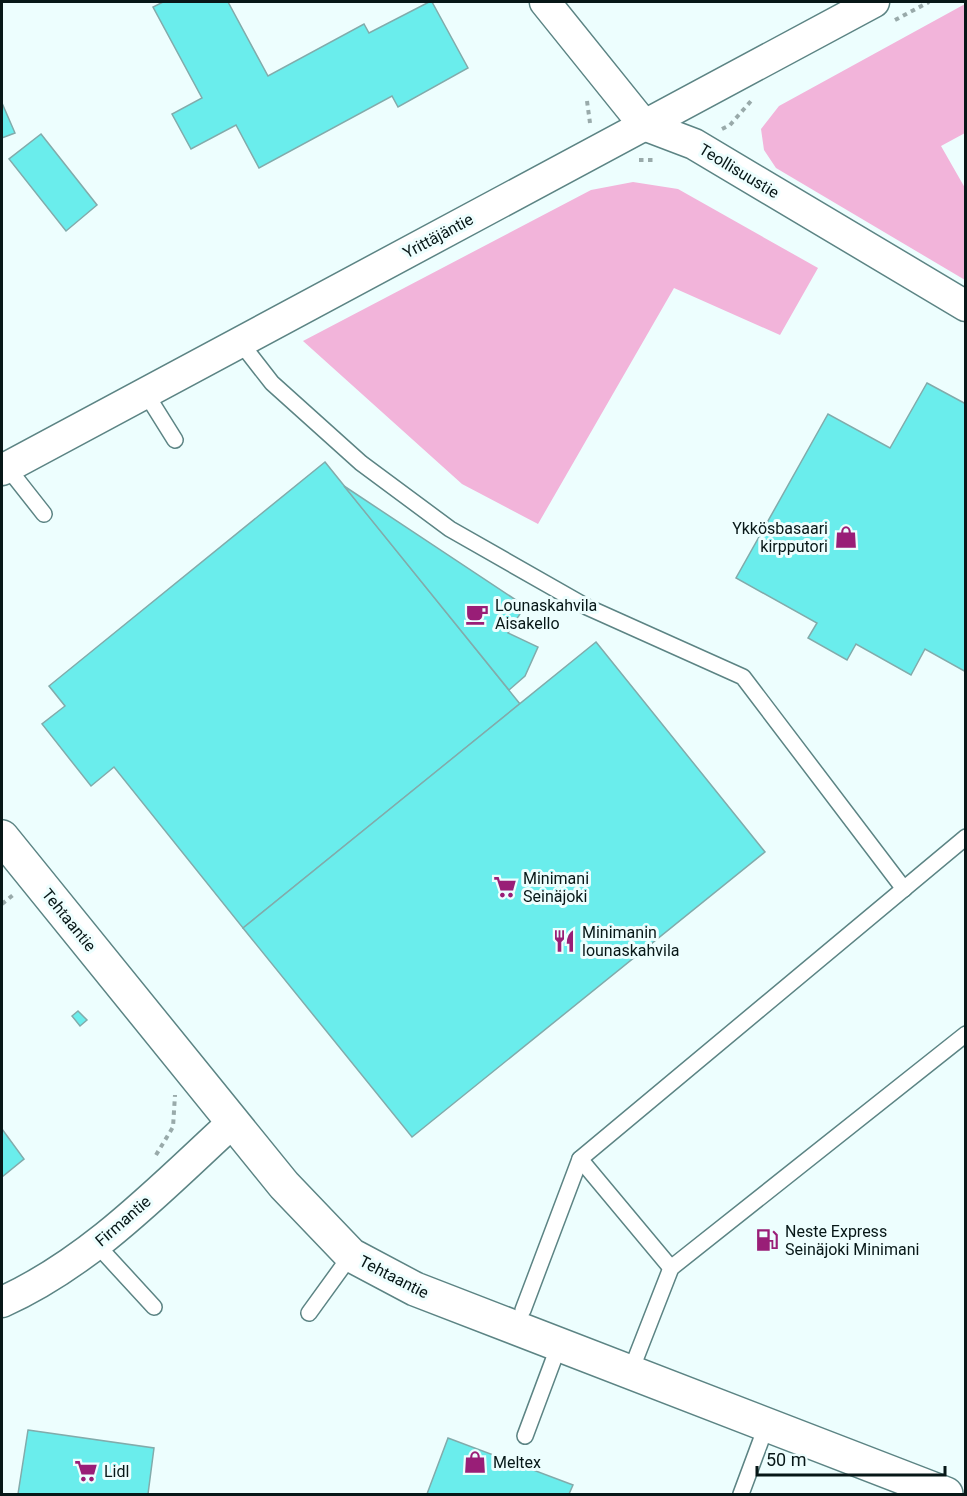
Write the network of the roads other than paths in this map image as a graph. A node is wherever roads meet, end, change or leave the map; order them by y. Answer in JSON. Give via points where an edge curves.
{"nodes":[{"id":1,"x":545,"y":2,"type":"edge"},
{"id":2,"x":881,"y":12,"type":"edge"},
{"id":3,"x":644,"y":124,"type":"junction"},
{"id":4,"x":966,"y":306,"type":"edge"},
{"id":5,"x":240,"y":342,"type":"junction"},
{"id":6,"x":145,"y":392,"type":"junction"},
{"id":7,"x":175,"y":440,"type":"dead end"},
{"id":8,"x":4,"y":468,"type":"edge"},
{"id":9,"x":44,"y":514,"type":"dead end"},
{"id":10,"x":2,"y":837,"type":"edge"},
{"id":11,"x":966,"y":837,"type":"edge"},
{"id":12,"x":904,"y":889,"type":"junction"},
{"id":13,"x":966,"y":1034,"type":"edge"},
{"id":14,"x":233,"y":1122,"type":"junction"},
{"id":15,"x":580,"y":1159,"type":"junction"},
{"id":16,"x":97,"y":1245,"type":"junction"},
{"id":17,"x":351,"y":1255,"type":"junction"},
{"id":18,"x":671,"y":1268,"type":"junction"},
{"id":19,"x":2,"y":1302,"type":"edge"},
{"id":20,"x":154,"y":1307,"type":"dead end"},
{"id":21,"x":523,"y":1310,"type":"dead end"},
{"id":22,"x":309,"y":1313,"type":"dead end"},
{"id":23,"x":559,"y":1345,"type":"junction"},
{"id":24,"x":630,"y":1373,"type":"junction"},
{"id":25,"x":767,"y":1425,"type":"junction"},
{"id":26,"x":525,"y":1436,"type":"dead end"},
{"id":27,"x":741,"y":1494,"type":"edge"},
{"id":28,"x":946,"y":1494,"type":"edge"}],
"edges":[{"from":1,"to":3,"type":"street","name":"Teollisuustie"},
{"from":2,"to":3,"type":"street","name":"Yrittäjäntie"},
{"from":3,"to":4,"type":"street","name":"Teollisuustie","via":[[694,144]]},
{"from":3,"to":5,"type":"street","name":"Yrittäjäntie"},
{"from":5,"to":6,"type":"street","name":"Yrittäjäntie"},
{"from":5,"to":12,"type":"lane","via":[[272,382],[352,456],[450,529],[587,607],[743,676]]},
{"from":6,"to":7,"type":"lane"},
{"from":6,"to":8,"type":"street","name":"Yrittäjäntie"},
{"from":8,"to":9,"type":"lane"},
{"from":10,"to":14,"type":"street","name":"Tehtaantie"},
{"from":11,"to":12,"type":"lane"},
{"from":12,"to":15,"type":"lane"},
{"from":13,"to":18,"type":"lane"},
{"from":14,"to":16,"type":"street","name":"Firmantie"},
{"from":14,"to":17,"type":"street","name":"Tehtaantie","via":[[284,1185]]},
{"from":15,"to":18,"type":"lane"},
{"from":15,"to":21,"type":"lane"},
{"from":16,"to":19,"type":"street","name":"Firmantie","via":[[31,1289]]},
{"from":16,"to":20,"type":"lane"},
{"from":17,"to":22,"type":"lane"},
{"from":17,"to":23,"type":"street","name":"Tehtaantie","via":[[415,1289]]},
{"from":18,"to":24,"type":"lane"},
{"from":23,"to":24,"type":"street","name":"Tehtaantie"},
{"from":23,"to":26,"type":"lane"},
{"from":24,"to":25,"type":"street","name":"Tehtaantie"},
{"from":25,"to":27,"type":"lane"},
{"from":25,"to":28,"type":"street","name":"Tehtaantie"}]}
